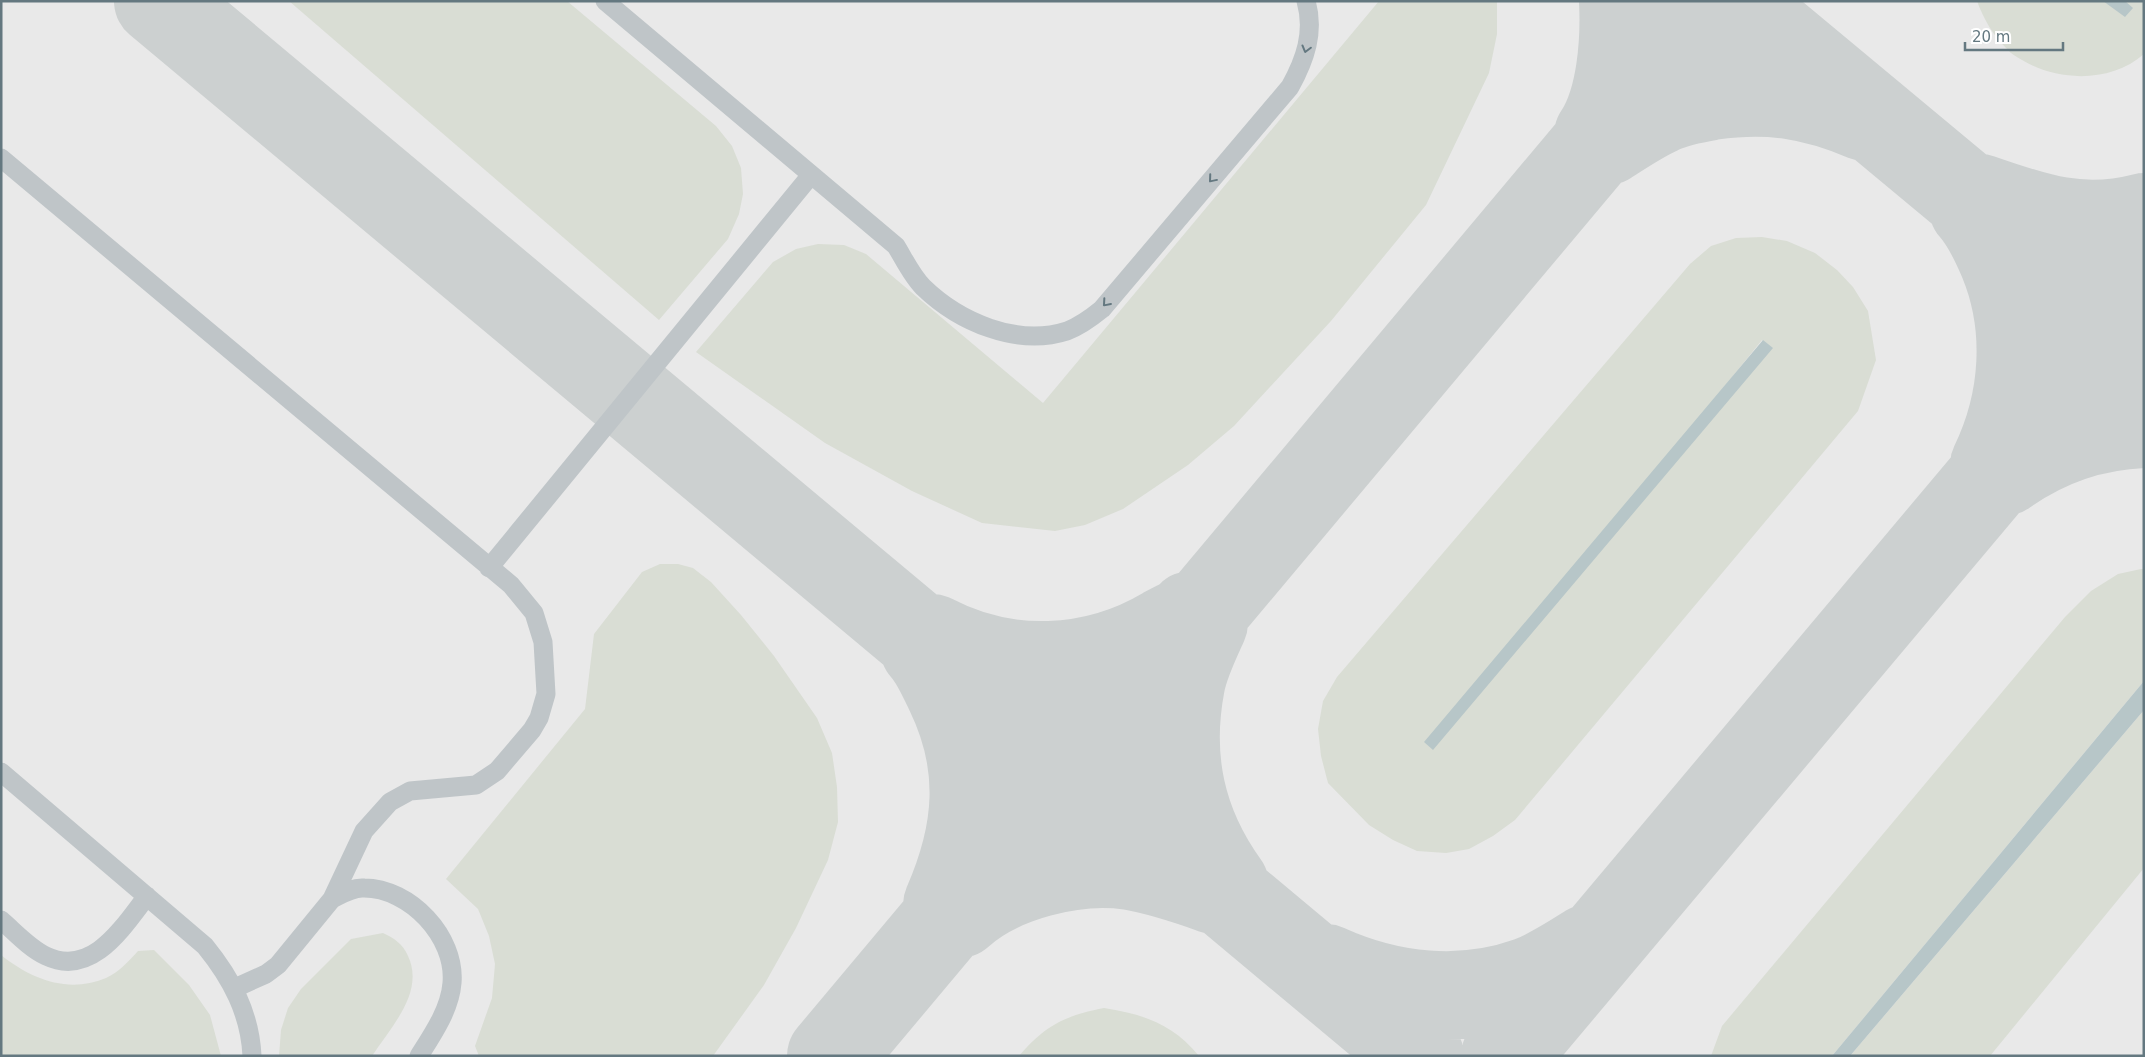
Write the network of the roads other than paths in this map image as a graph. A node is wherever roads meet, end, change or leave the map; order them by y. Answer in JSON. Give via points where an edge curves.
{"nodes":[{"id":1,"x":605,"y":1,"type":"edge"},
{"id":2,"x":1306,"y":1,"type":"edge"},
{"id":3,"x":1,"y":158,"type":"edge"},
{"id":4,"x":812,"y":175,"type":"junction"},
{"id":5,"x":489,"y":568,"type":"junction"},
{"id":6,"x":1,"y":772,"type":"edge"},
{"id":7,"x":147,"y":896,"type":"junction"},
{"id":8,"x":332,"y":899,"type":"junction"},
{"id":9,"x":1,"y":920,"type":"edge"},
{"id":10,"x":235,"y":988,"type":"junction"},
{"id":11,"x":420,"y":1055,"type":"edge"},
{"id":12,"x":252,"y":1056,"type":"edge"}],
"edges":[{"from":1,"to":4,"type":"lane"},
{"from":2,"to":4,"type":"lane","one_way":true,"via":[[1310,30],[1307,49],[1290,87],[1102,309],[1084,323],[1066,331],[1022,335],[968,320],[922,286],[896,246]]},
{"from":3,"to":5,"type":"lane"},
{"from":4,"to":5,"type":"lane"},
{"from":5,"to":8,"type":"lane","via":[[524,599],[539,626],[546,694],[539,718],[497,771],[476,786],[410,791],[390,802],[364,831]]},
{"from":6,"to":7,"type":"lane"},
{"from":7,"to":9,"type":"lane","via":[[102,950],[72,962],[45,956]]},
{"from":7,"to":10,"type":"lane","via":[[204,946]]},
{"from":8,"to":10,"type":"lane","via":[[278,965]]},
{"from":8,"to":11,"type":"lane","via":[[350,890],[365,888],[398,897],[426,918],[447,946],[452,983],[437,1028]]},
{"from":10,"to":12,"type":"lane","via":[[251,1041]]}]}
